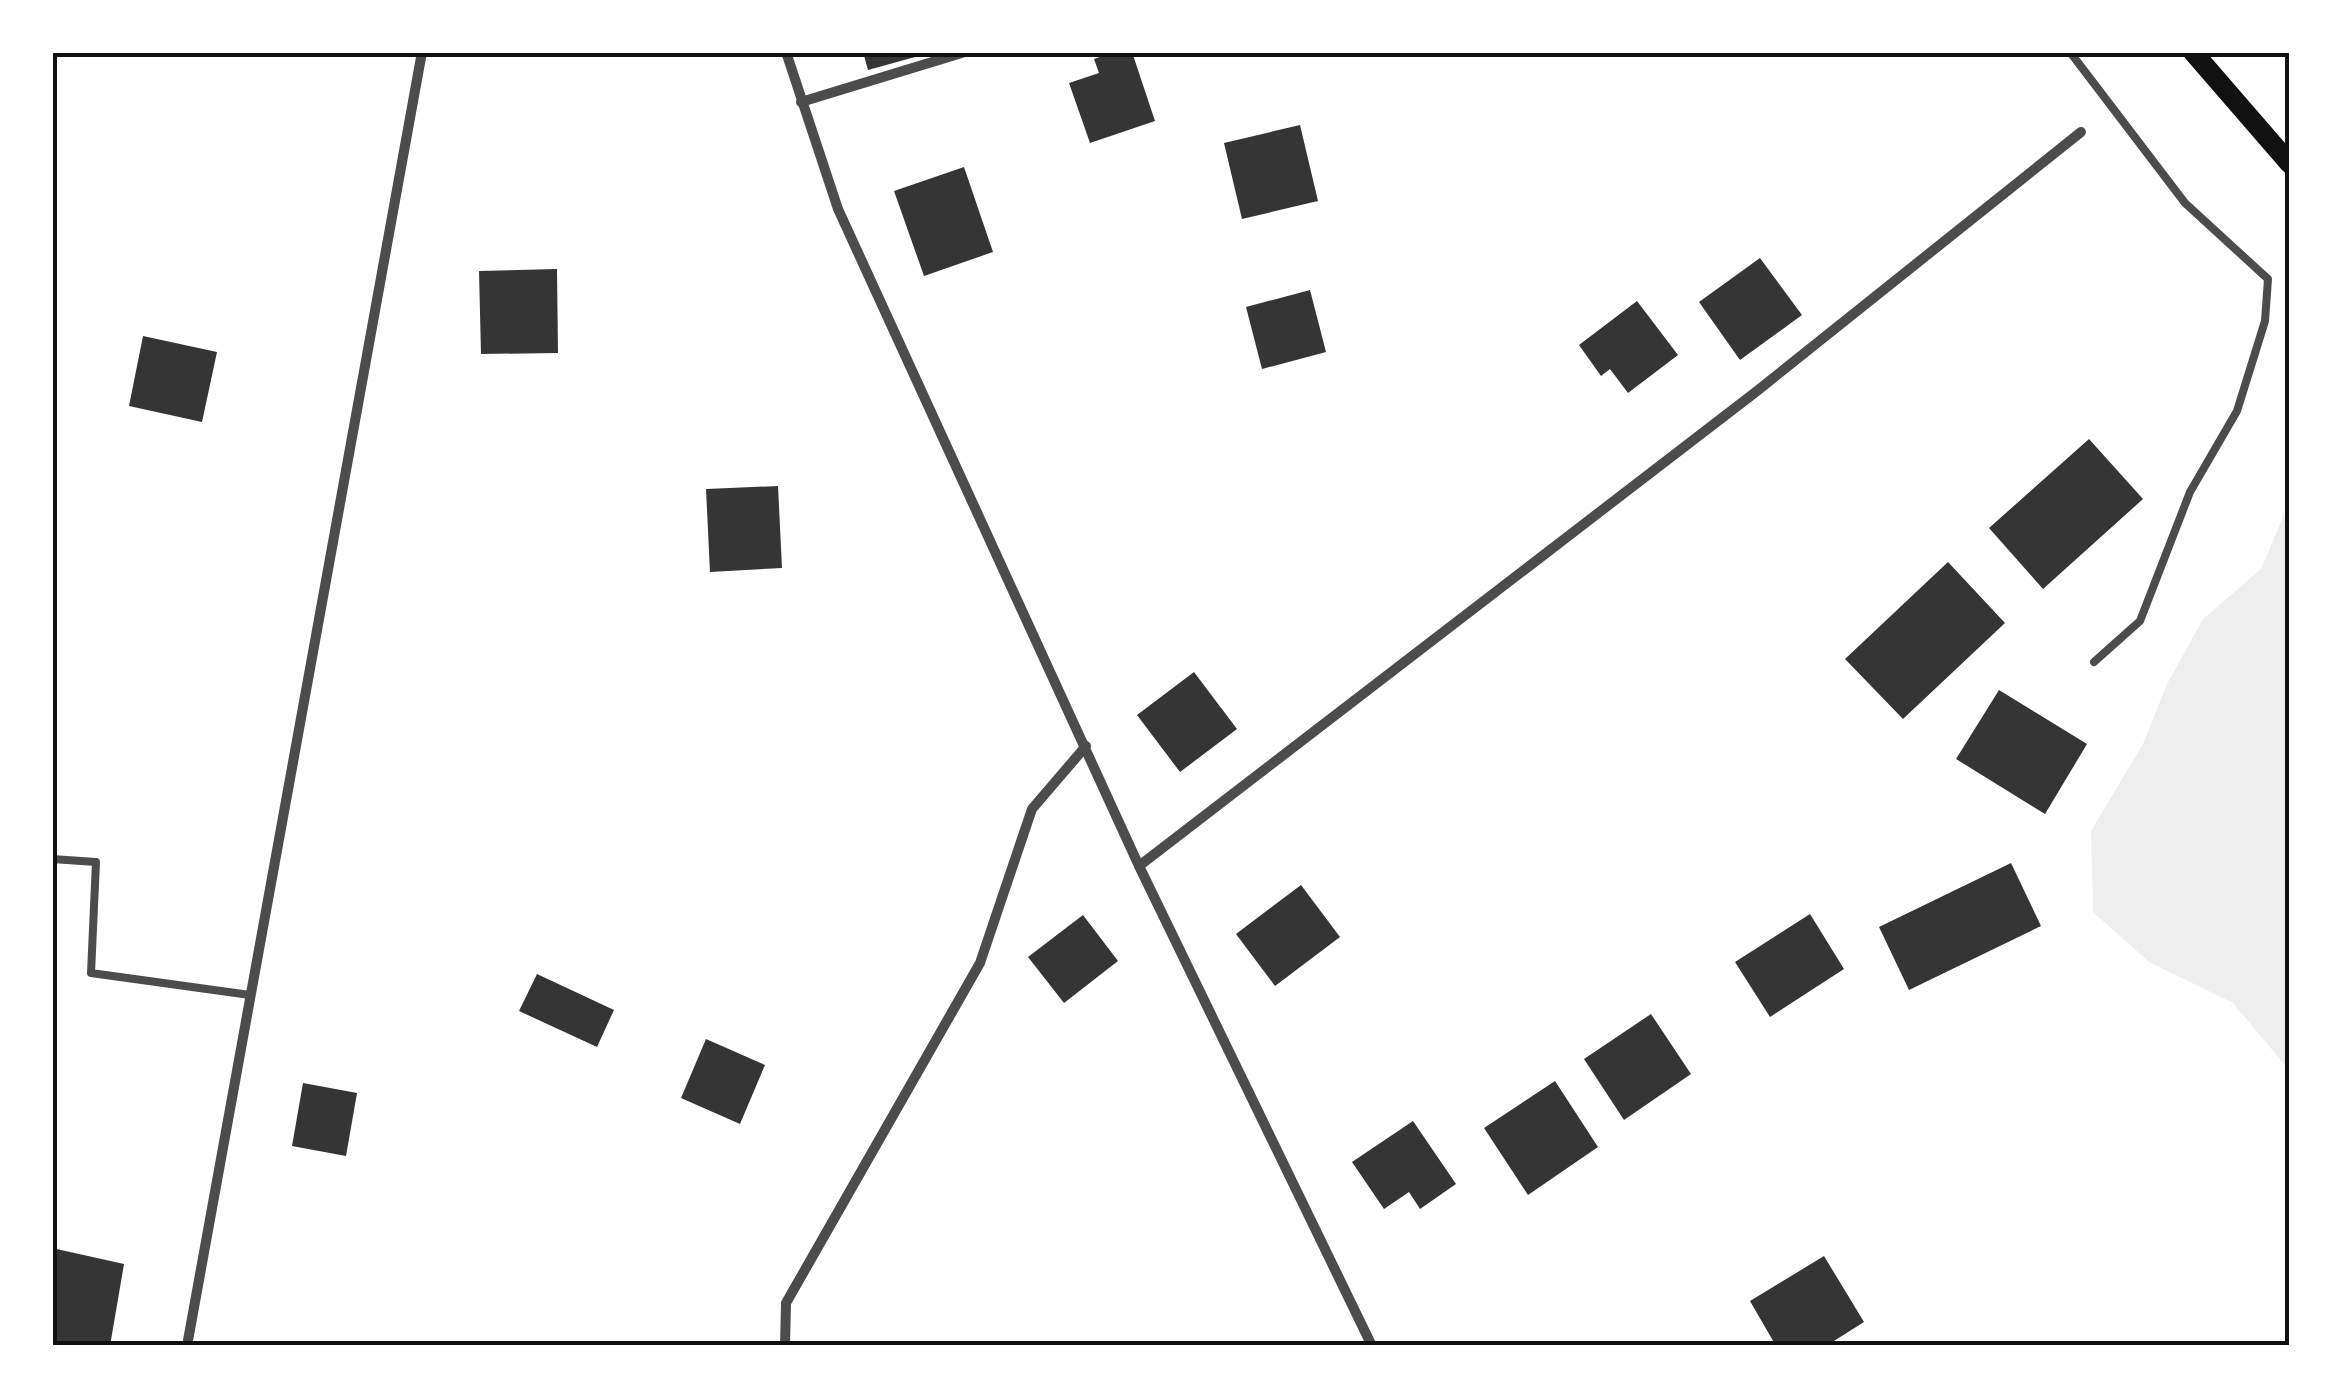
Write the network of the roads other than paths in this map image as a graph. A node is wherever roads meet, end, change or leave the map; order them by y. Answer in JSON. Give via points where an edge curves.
{"nodes":[{"id":1,"x":422,"y":52,"type":"edge"},
{"id":2,"x":786,"y":52,"type":"edge"},
{"id":3,"x":965,"y":52,"type":"edge"},
{"id":4,"x":2070,"y":52,"type":"edge"},
{"id":5,"x":2193,"y":52,"type":"edge"},
{"id":6,"x":802,"y":102,"type":"junction"},
{"id":7,"x":2082,"y":132,"type":"dead end"},
{"id":8,"x":2290,"y":164,"type":"edge"},
{"id":9,"x":2094,"y":662,"type":"dead end"},
{"id":10,"x":1086,"y":746,"type":"junction"},
{"id":11,"x":52,"y":860,"type":"edge"},
{"id":12,"x":1139,"y":866,"type":"junction"},
{"id":13,"x":250,"y":995,"type":"junction"},
{"id":14,"x":187,"y":1346,"type":"edge"},
{"id":15,"x":785,"y":1346,"type":"edge"},
{"id":16,"x":1372,"y":1346,"type":"edge"}],
"edges":[{"from":1,"to":13,"type":"street"},
{"from":2,"to":6,"type":"street"},
{"from":3,"to":6,"type":"street"},
{"from":4,"to":9,"type":"lane","via":[[2185,203],[2268,279],[2264,320],[2237,411],[2190,492],[2140,621]]},
{"from":5,"to":8,"type":"main road"},
{"from":6,"to":10,"type":"street","via":[[838,209]]},
{"from":7,"to":12,"type":"street"},
{"from":10,"to":12,"type":"street"},
{"from":10,"to":15,"type":"street","via":[[1032,809],[980,963],[786,1302]]},
{"from":11,"to":13,"type":"lane","via":[[96,862],[90,973]]},
{"from":12,"to":16,"type":"street"},
{"from":13,"to":14,"type":"street"}]}
